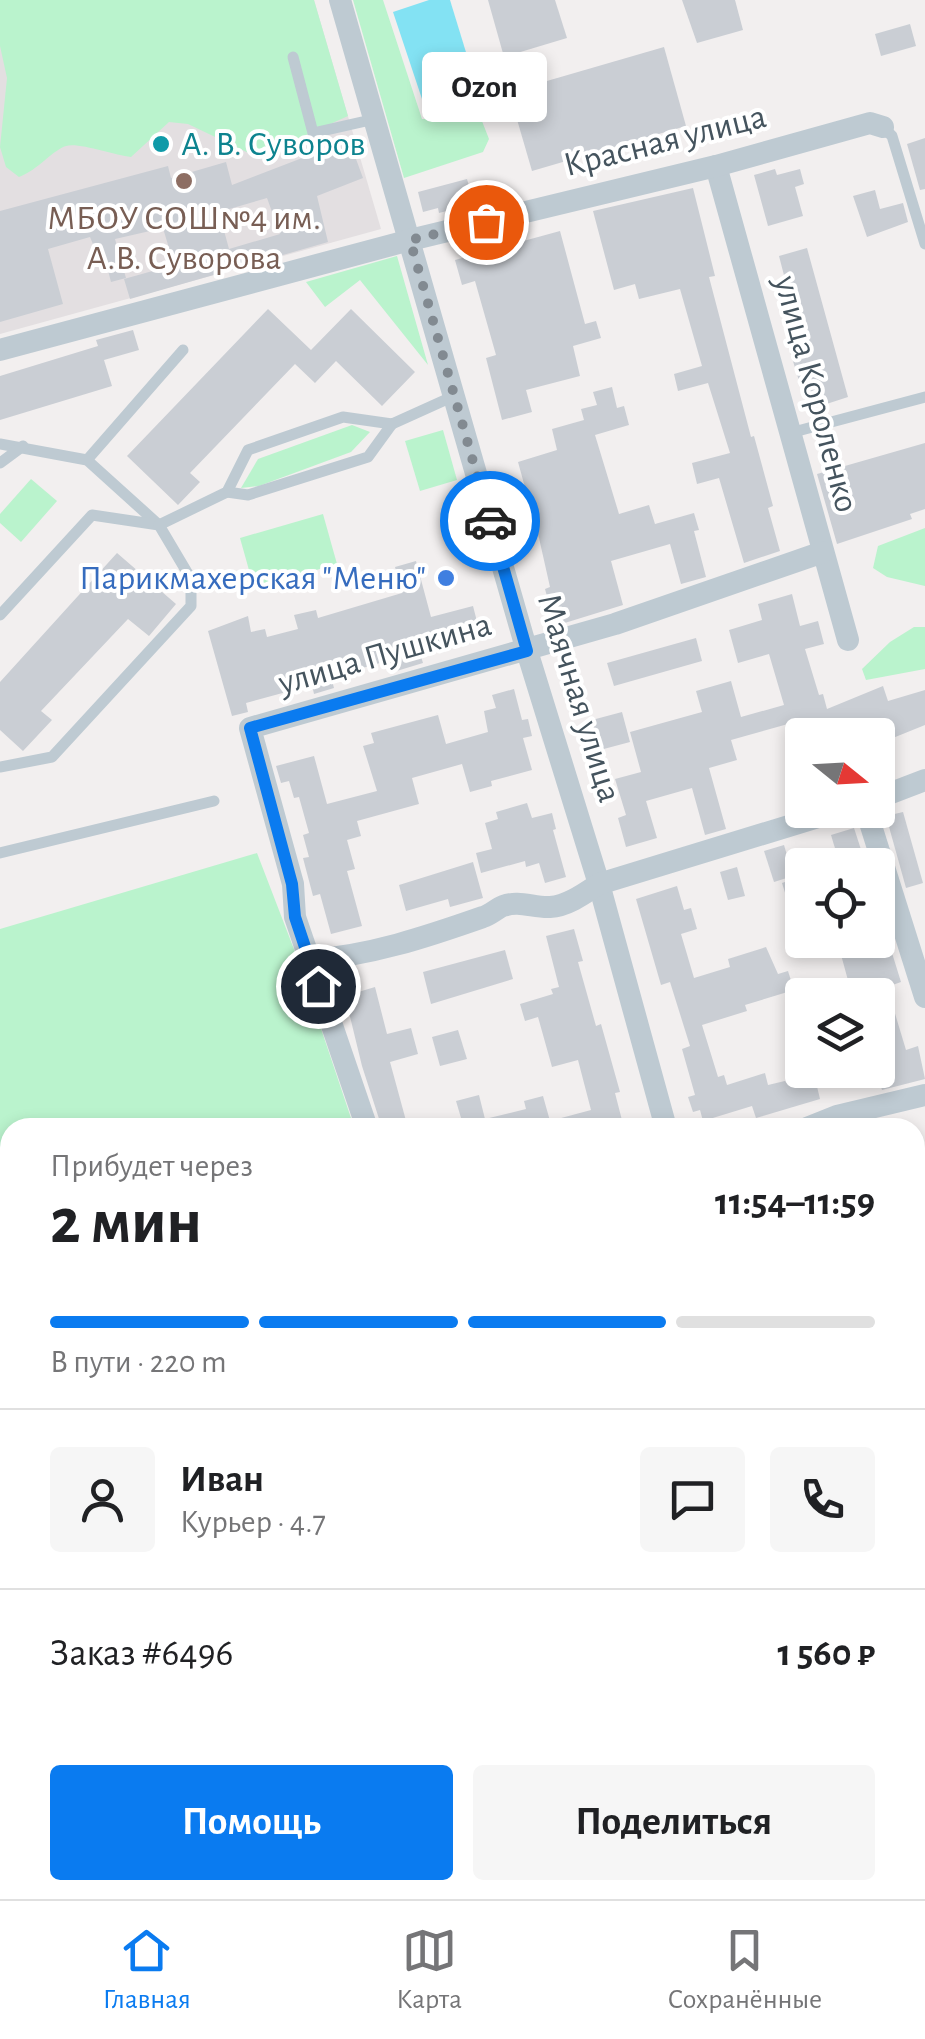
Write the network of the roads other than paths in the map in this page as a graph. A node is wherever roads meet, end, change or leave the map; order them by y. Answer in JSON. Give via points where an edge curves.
{"nodes":[{"id":1,"x":340,"y":0,"type":"edge"},
{"id":2,"x":293,"y":57,"type":"dead end"},
{"id":3,"x":375,"y":118,"type":"junction"},
{"id":4,"x":884,"y":127,"type":"joint"},
{"id":5,"x":716,"y":166,"type":"junction"},
{"id":6,"x":410,"y":240,"type":"junction"},
{"id":7,"x":925,"y":244,"type":"edge"},
{"id":8,"x":0,"y":350,"type":"edge"},
{"id":9,"x":182,"y":350,"type":"dead end"},
{"id":10,"x":454,"y":396,"type":"junction"},
{"id":11,"x":925,"y":397,"type":"edge"},
{"id":12,"x":392,"y":424,"type":"junction"},
{"id":13,"x":790,"y":433,"type":"junction"},
{"id":14,"x":0,"y":444,"type":"edge"},
{"id":15,"x":24,"y":446,"type":"junction"},
{"id":16,"x":88,"y":460,"type":"junction"},
{"id":17,"x":0,"y":463,"type":"edge"},
{"id":18,"x":227,"y":492,"type":"junction"},
{"id":19,"x":159,"y":525,"type":"junction"},
{"id":20,"x":823,"y":552,"type":"junction"},
{"id":21,"x":0,"y":615,"type":"edge"},
{"id":22,"x":848,"y":640,"type":"dead end"},
{"id":23,"x":527,"y":651,"type":"junction"},
{"id":24,"x":0,"y":767,"type":"edge"},
{"id":25,"x":925,"y":780,"type":"edge"},
{"id":26,"x":895,"y":791,"type":"edge"},
{"id":27,"x":214,"y":801,"type":"dead end"},
{"id":28,"x":785,"y":827,"type":"edge"},
{"id":29,"x":872,"y":828,"type":"edge"},
{"id":30,"x":0,"y":853,"type":"edge"},
{"id":31,"x":598,"y":884,"type":"junction"},
{"id":32,"x":309,"y":960,"type":"junction"},
{"id":33,"x":925,"y":998,"type":"edge"},
{"id":34,"x":925,"y":1096,"type":"edge"},
{"id":35,"x":364,"y":1118,"type":"edge"},
{"id":36,"x":663,"y":1118,"type":"edge"},
{"id":37,"x":831,"y":1118,"type":"edge"}],
"edges":[{"from":1,"to":3,"type":"street","name":"Маячная улица"},
{"from":2,"to":3,"type":"lane","via":[[313,133]]},
{"from":3,"to":6,"type":"street","name":"Маячная улица"},
{"from":4,"to":5,"type":"street","name":"Красная улица","via":[[870,124]]},
{"from":4,"to":7,"type":"lane"},
{"from":5,"to":6,"type":"street","name":"Красная улица"},
{"from":5,"to":13,"type":"street","name":"улица Короленко"},
{"from":6,"to":8,"type":"street","name":"Красная улица"},
{"from":6,"to":10,"type":"street","name":"Маячная улица"},
{"from":9,"to":16,"type":"lane"},
{"from":10,"to":12,"type":"lane"},
{"from":10,"to":23,"type":"street","name":"Маячная улица"},
{"from":11,"to":13,"type":"lane"},
{"from":12,"to":18,"type":"lane","via":[[368,457],[248,495]]},
{"from":12,"to":18,"type":"lane","via":[[343,417],[248,450]]},
{"from":13,"to":20,"type":"street","name":"улица Короленко"},
{"from":14,"to":15,"type":"lane"},
{"from":15,"to":16,"type":"lane"},
{"from":15,"to":17,"type":"lane"},
{"from":16,"to":19,"type":"lane"},
{"from":18,"to":19,"type":"lane"},
{"from":19,"to":21,"type":"lane","via":[[92,515]]},
{"from":19,"to":24,"type":"lane","via":[[191,579],[191,606],[52,757]]},
{"from":20,"to":22,"type":"street","name":"улица Короленко"},
{"from":20,"to":23,"type":"street","name":"улица Пушкина"},
{"from":23,"to":31,"type":"street","name":"Маячная улица"},
{"from":23,"to":32,"type":"street","name":"улица Пушкина","via":[[250,728]]},
{"from":25,"to":26,"type":"street"},
{"from":27,"to":30,"type":"lane"},
{"from":28,"to":31,"type":"street"},
{"from":29,"to":33,"type":"street"},
{"from":31,"to":32,"type":"street","via":[[550,907],[503,906],[392,947]]},
{"from":31,"to":36,"type":"street","name":"Маячная улица"},
{"from":32,"to":35,"type":"street"},
{"from":34,"to":37,"type":"street"}]}
